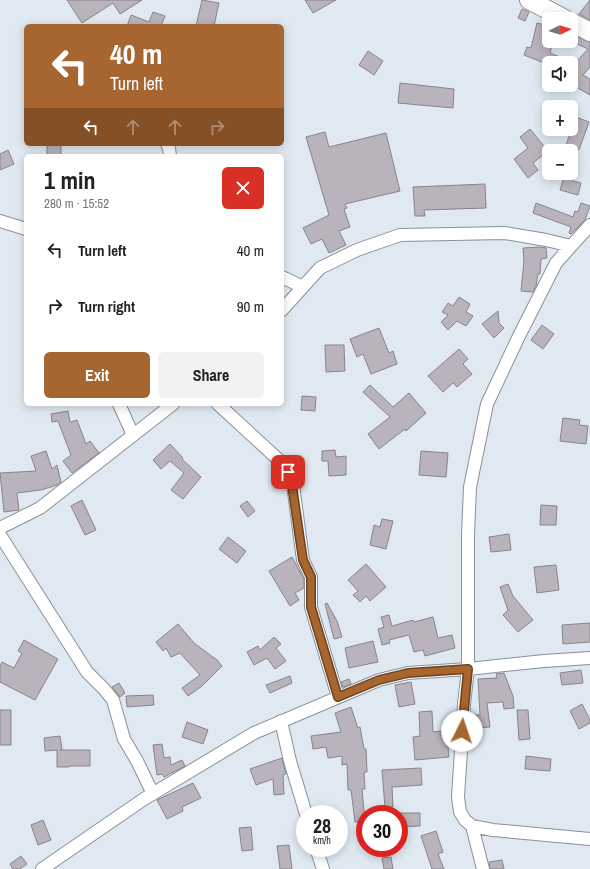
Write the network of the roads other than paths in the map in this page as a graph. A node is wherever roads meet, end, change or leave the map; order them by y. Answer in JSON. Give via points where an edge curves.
{"nodes":[{"id":1,"x":531,"y":1,"type":"edge"},
{"id":2,"x":552,"y":12,"type":"edge"},
{"id":3,"x":578,"y":26,"type":"edge"},
{"id":4,"x":590,"y":32,"type":"edge"},
{"id":5,"x":0,"y":221,"type":"edge"},
{"id":6,"x":590,"y":225,"type":"edge"},
{"id":7,"x":24,"y":228,"type":"edge"},
{"id":8,"x":571,"y":246,"type":"junction"},
{"id":9,"x":284,"y":278,"type":"edge"},
{"id":10,"x":303,"y":287,"type":"junction"},
{"id":11,"x":284,"y":308,"type":"edge"},
{"id":12,"x":120,"y":406,"type":"edge"},
{"id":13,"x":170,"y":406,"type":"edge"},
{"id":14,"x":220,"y":406,"type":"edge"},
{"id":15,"x":133,"y":435,"type":"junction"},
{"id":16,"x":0,"y":528,"type":"edge"},
{"id":17,"x":0,"y":535,"type":"edge"},
{"id":18,"x":590,"y":658,"type":"edge"},
{"id":19,"x":468,"y":669,"type":"junction"},
{"id":20,"x":338,"y":697,"type":"junction"},
{"id":21,"x":281,"y":721,"type":"junction"},
{"id":22,"x":153,"y":794,"type":"junction"},
{"id":23,"x":303,"y":805,"type":"edge"},
{"id":24,"x":472,"y":826,"type":"junction"},
{"id":25,"x":590,"y":839,"type":"edge"},
{"id":26,"x":319,"y":857,"type":"edge"},
{"id":27,"x":42,"y":869,"type":"edge"},
{"id":28,"x":323,"y":869,"type":"edge"},
{"id":29,"x":483,"y":869,"type":"edge"}],
"edges":[{"from":1,"to":2,"type":"street"},
{"from":3,"to":4,"type":"street"},
{"from":5,"to":7,"type":"street"},
{"from":6,"to":8,"type":"street"},
{"from":8,"to":10,"type":"street","via":[[505,232],[400,235],[357,250],[320,268]]},
{"from":8,"to":19,"type":"street","via":[[556,263],[487,404],[470,487]]},
{"from":9,"to":10,"type":"street"},
{"from":10,"to":11,"type":"street"},
{"from":12,"to":15,"type":"street"},
{"from":13,"to":15,"type":"street"},
{"from":14,"to":20,"type":"street","via":[[281,462],[288,472],[303,560],[311,577],[311,607]]},
{"from":15,"to":16,"type":"street","via":[[40,508]]},
{"from":17,"to":22,"type":"street","via":[[88,672],[113,700],[124,739]]},
{"from":18,"to":19,"type":"street"},
{"from":19,"to":20,"type":"street","via":[[408,673],[379,680]]},
{"from":19,"to":24,"type":"street","via":[[458,797],[460,812]]},
{"from":20,"to":21,"type":"street"},
{"from":21,"to":22,"type":"street","via":[[254,732]]},
{"from":21,"to":23,"type":"street"},
{"from":22,"to":27,"type":"street"},
{"from":24,"to":25,"type":"street"},
{"from":24,"to":29,"type":"street"},
{"from":26,"to":28,"type":"street"}]}
